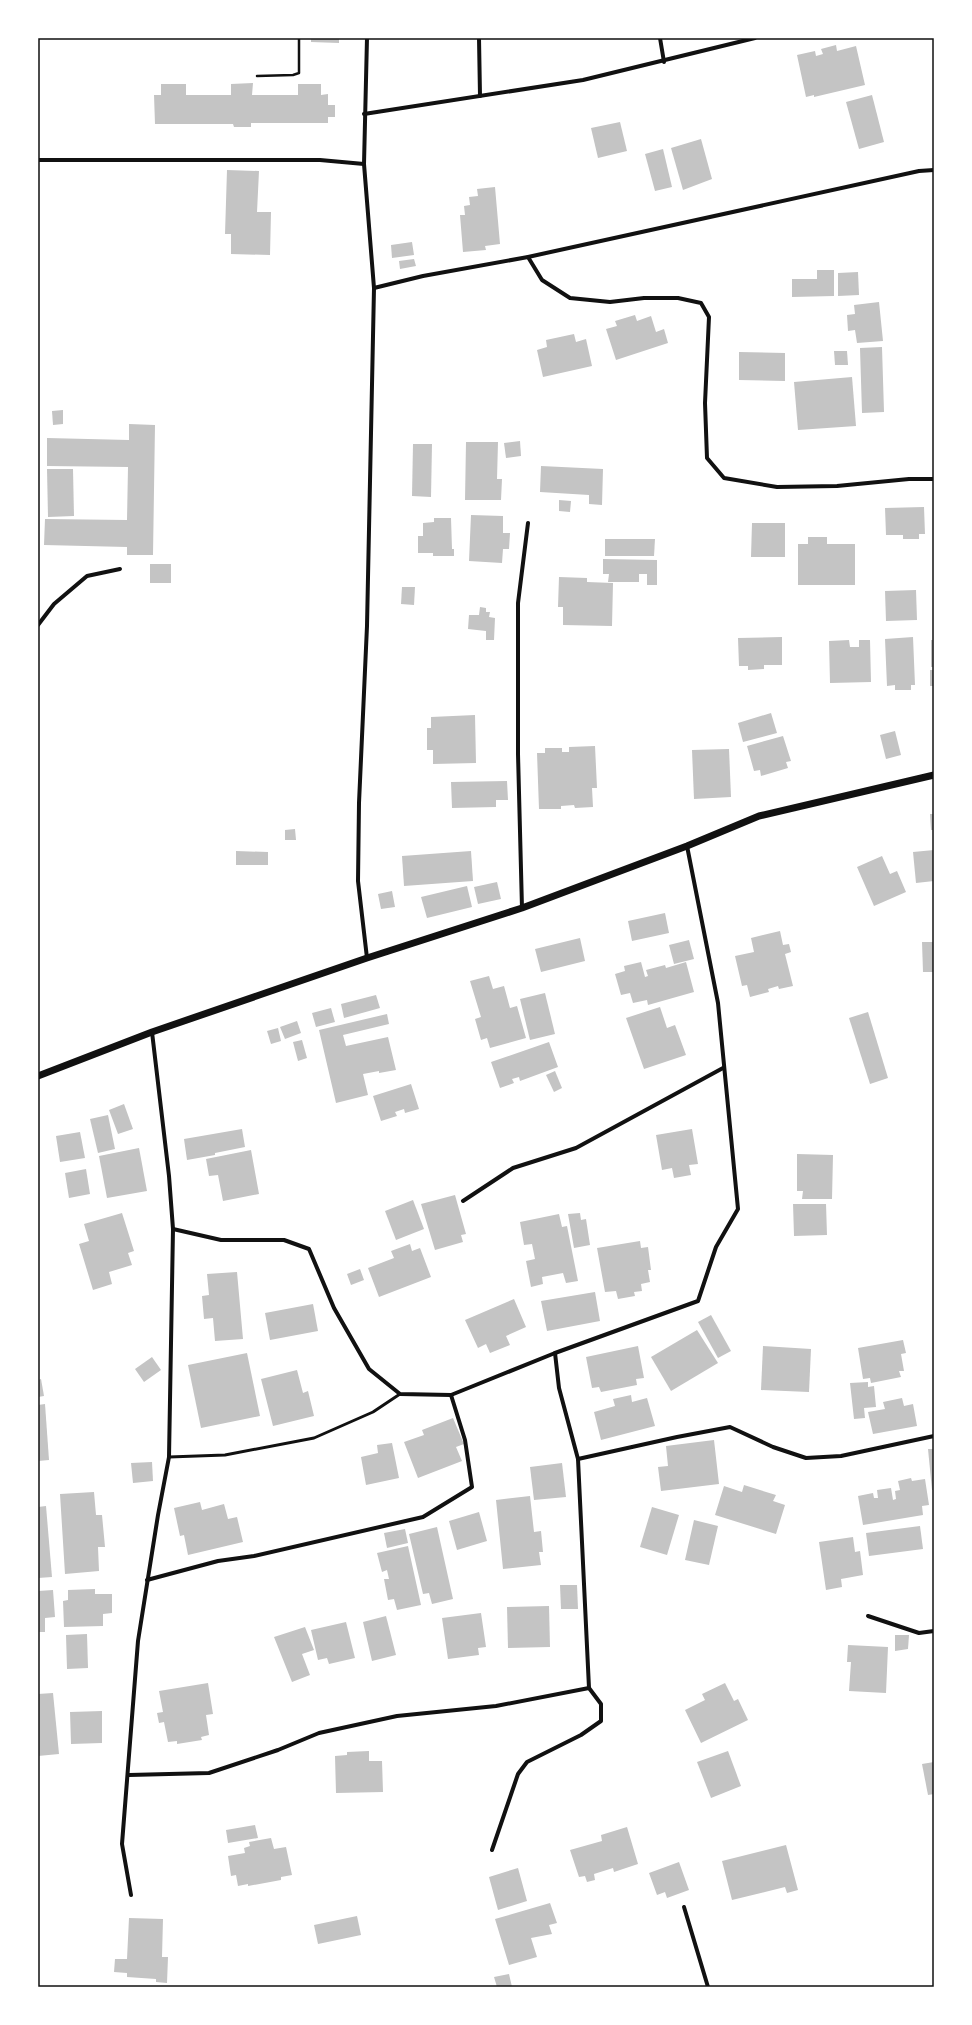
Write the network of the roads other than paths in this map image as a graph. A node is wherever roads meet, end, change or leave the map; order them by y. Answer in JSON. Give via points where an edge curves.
{"nodes":[{"id":1,"x":366,"y":38,"type":"edge"},
{"id":2,"x":479,"y":38,"type":"edge"},
{"id":3,"x":660,"y":38,"type":"edge"},
{"id":4,"x":755,"y":38,"type":"edge"},
{"id":5,"x":664,"y":62,"type":"junction"},
{"id":6,"x":480,"y":96,"type":"junction"},
{"id":7,"x":364,"y":114,"type":"junction"},
{"id":8,"x":38,"y":160,"type":"edge"},
{"id":9,"x":364,"y":164,"type":"junction"},
{"id":10,"x":934,"y":170,"type":"edge"},
{"id":11,"x":528,"y":257,"type":"junction"},
{"id":12,"x":374,"y":288,"type":"junction"},
{"id":13,"x":934,"y":479,"type":"edge"},
{"id":14,"x":528,"y":523,"type":"dead end"},
{"id":15,"x":120,"y":569,"type":"dead end"},
{"id":16,"x":38,"y":625,"type":"edge"},
{"id":17,"x":934,"y":775,"type":"edge"},
{"id":18,"x":687,"y":846,"type":"junction"},
{"id":19,"x":522,"y":908,"type":"junction"},
{"id":20,"x":367,"y":958,"type":"junction"},
{"id":21,"x":152,"y":1032,"type":"junction"},
{"id":22,"x":723,"y":1068,"type":"junction"},
{"id":23,"x":38,"y":1076,"type":"edge"},
{"id":24,"x":463,"y":1201,"type":"dead end"},
{"id":25,"x":174,"y":1229,"type":"junction"},
{"id":26,"x":555,"y":1353,"type":"junction"},
{"id":27,"x":400,"y":1394,"type":"junction"},
{"id":28,"x":452,"y":1394,"type":"junction"},
{"id":29,"x":934,"y":1436,"type":"edge"},
{"id":30,"x":170,"y":1457,"type":"junction"},
{"id":31,"x":578,"y":1460,"type":"junction"},
{"id":32,"x":148,"y":1580,"type":"junction"},
{"id":33,"x":868,"y":1616,"type":"dead end"},
{"id":34,"x":934,"y":1631,"type":"edge"},
{"id":35,"x":589,"y":1688,"type":"junction"},
{"id":36,"x":129,"y":1775,"type":"junction"},
{"id":37,"x":492,"y":1850,"type":"dead end"},
{"id":38,"x":131,"y":1895,"type":"dead end"},
{"id":39,"x":684,"y":1906,"type":"dead end"},
{"id":40,"x":708,"y":1987,"type":"edge"}],
"edges":[{"from":1,"to":7,"type":"street"},
{"from":2,"to":6,"type":"street"},
{"from":3,"to":5,"type":"street"},
{"from":4,"to":5,"type":"street"},
{"from":5,"to":6,"type":"street","via":[[583,80]]},
{"from":6,"to":7,"type":"street"},
{"from":7,"to":9,"type":"street"},
{"from":8,"to":9,"type":"street","via":[[320,160]]},
{"from":9,"to":12,"type":"street"},
{"from":10,"to":11,"type":"street","via":[[919,171]]},
{"from":11,"to":12,"type":"street","via":[[423,276]]},
{"from":11,"to":13,"type":"street","via":[[542,280],[570,298],[610,302],[678,298],[701,303],[709,317],[705,403],[707,458],[724,478],[777,487],[837,486]]},
{"from":12,"to":20,"type":"street","via":[[367,626],[358,881]]},
{"from":14,"to":19,"type":"street","via":[[518,603]]},
{"from":15,"to":16,"type":"street","via":[[87,576],[54,604]]},
{"from":17,"to":18,"type":"street","via":[[758,816]]},
{"from":18,"to":19,"type":"street"},
{"from":18,"to":22,"type":"street","via":[[718,1003]]},
{"from":19,"to":20,"type":"street"},
{"from":20,"to":21,"type":"street"},
{"from":21,"to":23,"type":"street"},
{"from":21,"to":25,"type":"street"},
{"from":22,"to":24,"type":"street","via":[[576,1148],[513,1168]]},
{"from":22,"to":26,"type":"street","via":[[738,1208],[716,1247],[698,1301]]},
{"from":25,"to":27,"type":"street","via":[[221,1240],[284,1240],[309,1249],[334,1308],[369,1369]]},
{"from":25,"to":30,"type":"street"},
{"from":26,"to":28,"type":"street"},
{"from":26,"to":31,"type":"street","via":[[560,1388]]},
{"from":27,"to":28,"type":"street"},
{"from":27,"to":30,"type":"lane","via":[[372,1412],[314,1438],[224,1455]]},
{"from":28,"to":32,"type":"street","via":[[465,1440],[472,1487],[453,1499],[423,1517],[254,1556],[218,1561]]},
{"from":29,"to":31,"type":"street","via":[[841,1456],[806,1458],[773,1447],[730,1427]]},
{"from":30,"to":32,"type":"street"},
{"from":31,"to":35,"type":"street"},
{"from":32,"to":36,"type":"street","via":[[138,1641]]},
{"from":33,"to":34,"type":"street","via":[[919,1633]]},
{"from":35,"to":36,"type":"street","via":[[496,1706],[397,1716],[319,1733],[209,1773]]},
{"from":35,"to":37,"type":"street","via":[[602,1704],[601,1721],[581,1735],[527,1762],[518,1774]]},
{"from":36,"to":38,"type":"street","via":[[122,1844]]},
{"from":39,"to":40,"type":"street"}]}
